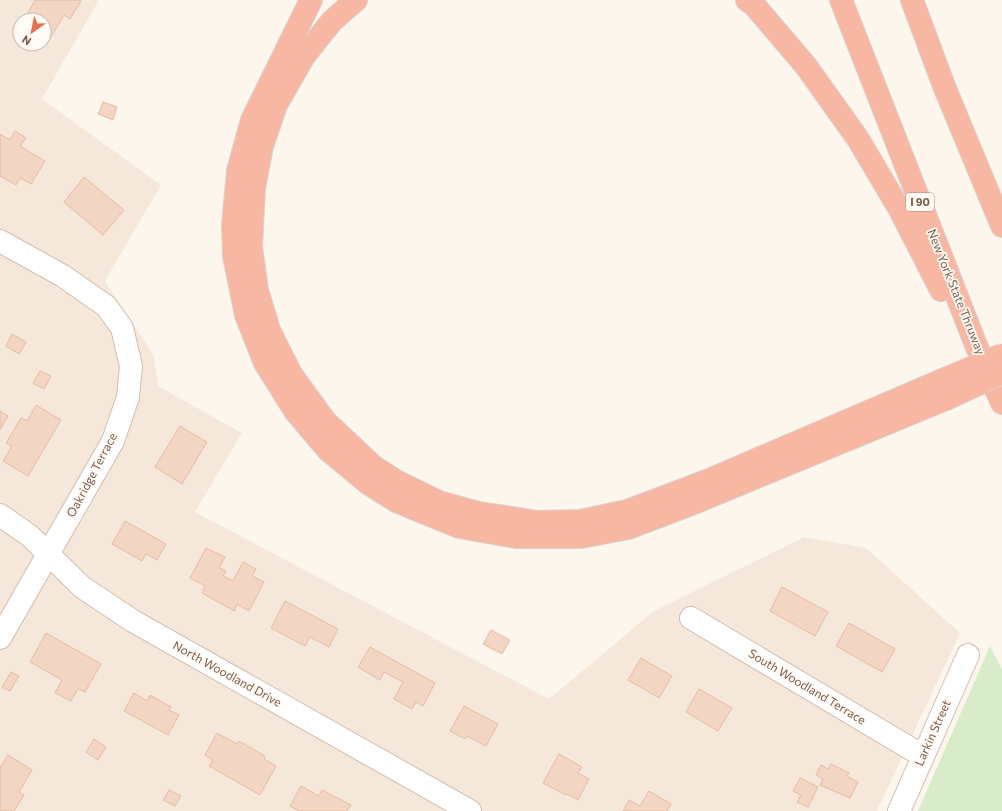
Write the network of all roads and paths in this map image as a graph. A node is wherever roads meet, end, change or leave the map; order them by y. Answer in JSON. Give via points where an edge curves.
{"nodes":[{"id":1,"x":311,"y":0,"type":"edge"},
{"id":2,"x":356,"y":0,"type":"edge"},
{"id":3,"x":747,"y":0,"type":"edge"},
{"id":4,"x":842,"y":0,"type":"edge"},
{"id":5,"x":912,"y":0,"type":"edge"},
{"id":6,"x":1002,"y":226,"type":"edge"},
{"id":7,"x":0,"y":241,"type":"edge"},
{"id":8,"x":976,"y":345,"type":"junction"},
{"id":9,"x":1002,"y":355,"type":"edge"},
{"id":10,"x":1002,"y":373,"type":"edge"},
{"id":11,"x":943,"y":390,"type":"junction"},
{"id":12,"x":1002,"y":403,"type":"edge"},
{"id":13,"x":0,"y":515,"type":"edge"},
{"id":14,"x":49,"y":554,"type":"junction"},
{"id":15,"x":691,"y":618,"type":"dead end"},
{"id":16,"x":0,"y":638,"type":"edge"},
{"id":17,"x":968,"y":655,"type":"dead end"},
{"id":18,"x":923,"y":756,"type":"junction"},
{"id":19,"x":470,"y":811,"type":"edge"},
{"id":20,"x":899,"y":811,"type":"edge"}],
"edges":[{"from":1,"to":11,"type":"highway","via":[[252,120],[238,171],[233,225],[234,256],[246,315],[265,363],[295,411],[328,450],[369,484],[398,502],[459,527],[517,537],[581,537],[628,528],[689,505]]},
{"from":2,"to":11,"type":"highway","via":[[332,21],[304,56],[276,105],[262,146],[254,188],[251,247],[257,290],[269,330],[291,374],[326,422],[373,466],[396,481],[439,502],[479,513],[538,522],[580,520],[627,511]]},
{"from":3,"to":8,"type":"highway","via":[[806,66],[858,139],[900,210],[949,305]]},
{"from":4,"to":8,"type":"highway","name":"New York State Thruway","number":"I 90"},
{"from":5,"to":6,"type":"highway","via":[[944,86]]},
{"from":7,"to":14,"type":"street","name":"Oakridge Terrace","via":[[63,276],[106,306],[122,328],[131,366],[128,397],[113,441]]},
{"from":8,"to":12,"type":"highway","name":"New York State Thruway","number":"I 90"},
{"from":9,"to":11,"type":"highway","bridge":true},
{"from":10,"to":11,"type":"highway","bridge":true},
{"from":13,"to":14,"type":"street","name":"North Woodland Drive","via":[[30,536]]},
{"from":14,"to":16,"type":"street","name":"Oakridge Terrace"},
{"from":14,"to":19,"type":"street","name":"North Woodland Drive","via":[[82,587],[133,621]]},
{"from":15,"to":18,"type":"street","name":"South Woodland Terrace"},
{"from":17,"to":18,"type":"street","name":"Larkin Street"},
{"from":18,"to":20,"type":"street","name":"Larkin Street"}]}
